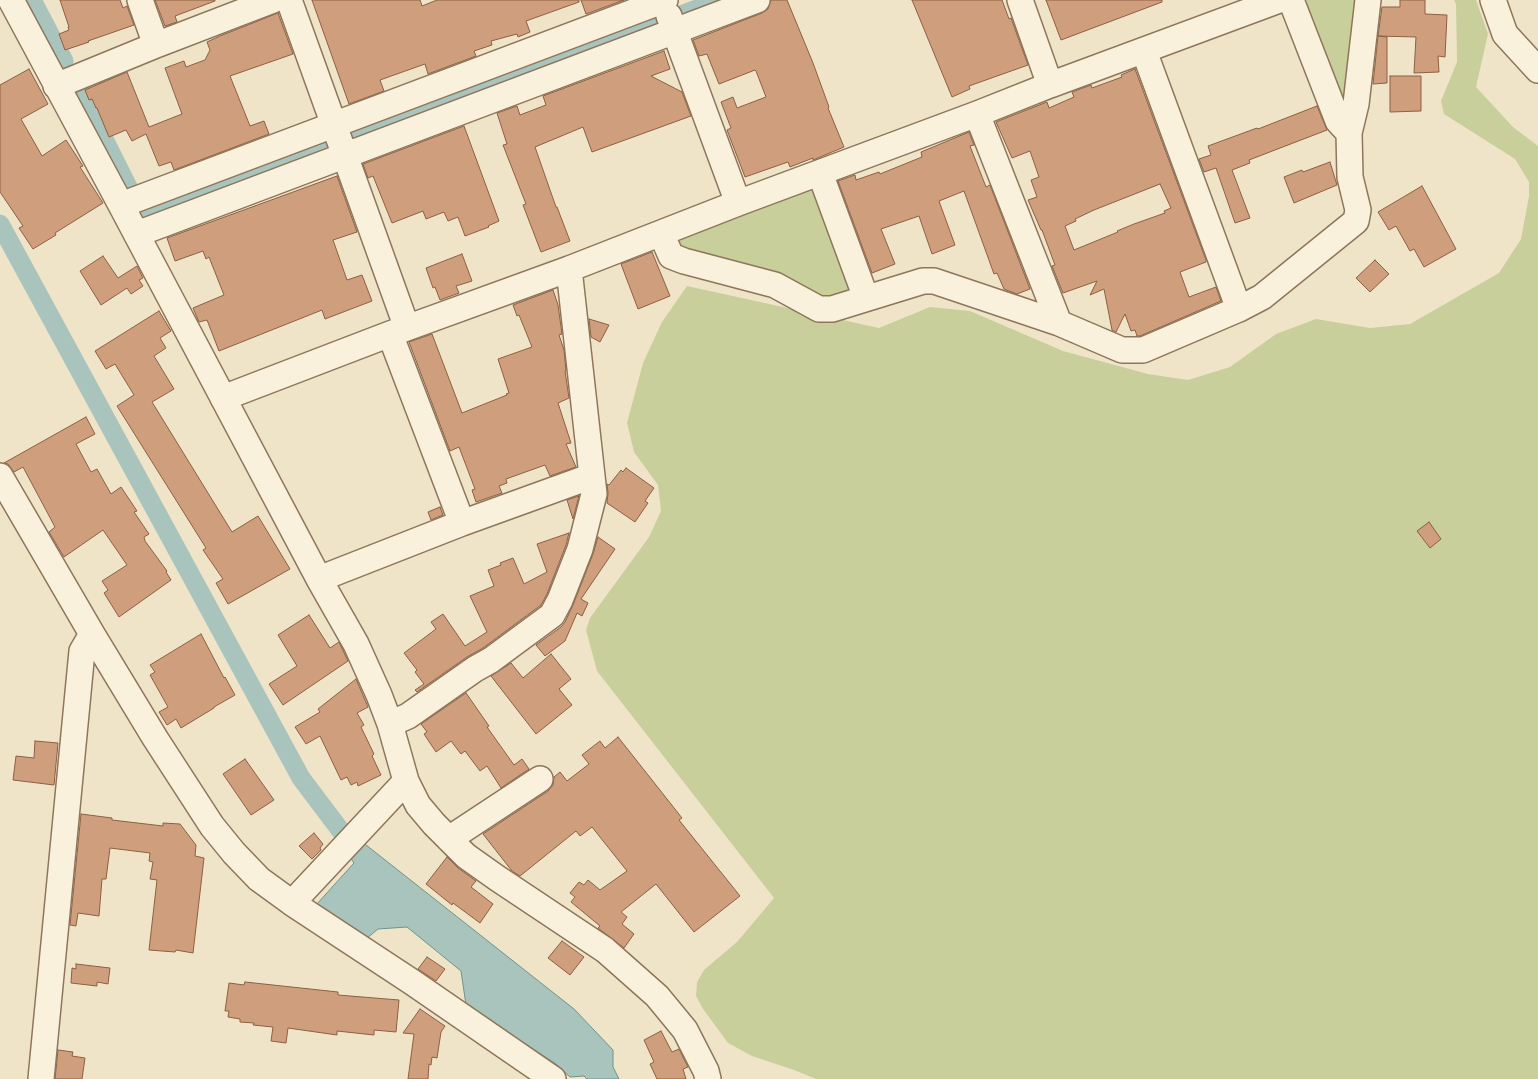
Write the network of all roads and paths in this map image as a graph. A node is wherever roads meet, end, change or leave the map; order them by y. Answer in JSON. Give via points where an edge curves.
{"nodes":[{"id":1,"x":11,"y":0,"type":"edge"},
{"id":2,"x":140,"y":0,"type":"edge"},
{"id":3,"x":273,"y":0,"type":"edge"},
{"id":4,"x":289,"y":0,"type":"edge"},
{"id":5,"x":757,"y":0,"type":"edge"},
{"id":6,"x":1020,"y":0,"type":"edge"},
{"id":7,"x":1278,"y":0,"type":"edge"},
{"id":8,"x":1291,"y":0,"type":"edge"},
{"id":9,"x":1368,"y":0,"type":"edge"},
{"id":10,"x":1493,"y":0,"type":"edge"},
{"id":11,"x":667,"y":10,"type":"edge"},
{"id":12,"x":156,"y":45,"type":"junction"},
{"id":13,"x":1144,"y":51,"type":"junction"},
{"id":14,"x":1538,"y":70,"type":"edge"},
{"id":15,"x":1050,"y":85,"type":"junction"},
{"id":16,"x":56,"y":86,"type":"junction"},
{"id":17,"x":977,"y":114,"type":"junction"},
{"id":18,"x":1349,"y":133,"type":"junction"},
{"id":19,"x":340,"y":141,"type":"junction"},
{"id":20,"x":820,"y":173,"type":"junction"},
{"id":21,"x":131,"y":200,"type":"junction"},
{"id":22,"x":738,"y":202,"type":"junction"},
{"id":23,"x":662,"y":233,"type":"junction"},
{"id":24,"x":137,"y":234,"type":"junction"},
{"id":25,"x":568,"y":269,"type":"junction"},
{"id":26,"x":866,"y":298,"type":"junction"},
{"id":27,"x":1239,"y":309,"type":"junction"},
{"id":28,"x":1058,"y":323,"type":"junction"},
{"id":29,"x":398,"y":331,"type":"junction"},
{"id":30,"x":223,"y":398,"type":"junction"},
{"id":31,"x":0,"y":476,"type":"edge"},
{"id":32,"x":592,"y":476,"type":"junction"},
{"id":33,"x":462,"y":523,"type":"junction"},
{"id":34,"x":319,"y":579,"type":"junction"},
{"id":35,"x":92,"y":634,"type":"junction"},
{"id":36,"x":390,"y":724,"type":"junction"},
{"id":37,"x":540,"y":778,"type":"dead end"},
{"id":38,"x":406,"y":781,"type":"junction"},
{"id":39,"x":449,"y":839,"type":"junction"},
{"id":40,"x":292,"y":903,"type":"junction"},
{"id":41,"x":545,"y":1074,"type":"edge"},
{"id":42,"x":40,"y":1079,"type":"edge"},
{"id":43,"x":708,"y":1079,"type":"edge"}],
"edges":[{"from":1,"to":16,"type":"street"},
{"from":2,"to":12,"type":"street"},
{"from":3,"to":12,"type":"street"},
{"from":4,"to":19,"type":"street"},
{"from":5,"to":11,"type":"street"},
{"from":6,"to":15,"type":"street"},
{"from":7,"to":13,"type":"street"},
{"from":8,"to":18,"type":"street","via":[[1338,121]]},
{"from":9,"to":18,"type":"street","via":[[1356,104]]},
{"from":10,"to":14,"type":"street","via":[[1505,34]]},
{"from":11,"to":19,"type":"street"},
{"from":11,"to":19,"type":"street"},
{"from":11,"to":22,"type":"street"},
{"from":12,"to":16,"type":"street"},
{"from":13,"to":15,"type":"street"},
{"from":13,"to":27,"type":"street"},
{"from":15,"to":17,"type":"street"},
{"from":16,"to":21,"type":"street"},
{"from":17,"to":20,"type":"street"},
{"from":17,"to":28,"type":"street"},
{"from":18,"to":27,"type":"street","via":[[1350,177],[1358,210],[1356,222],[1262,297]]},
{"from":19,"to":21,"type":"street"},
{"from":19,"to":24,"type":"street"},
{"from":19,"to":29,"type":"street"},
{"from":20,"to":22,"type":"street"},
{"from":20,"to":26,"type":"street"},
{"from":21,"to":24,"type":"street"},
{"from":22,"to":23,"type":"street"},
{"from":23,"to":25,"type":"street"},
{"from":23,"to":26,"type":"street","via":[[671,256],[775,285],[820,309],[832,309]]},
{"from":24,"to":30,"type":"street"},
{"from":25,"to":29,"type":"street"},
{"from":25,"to":32,"type":"street"},
{"from":26,"to":28,"type":"street","via":[[923,281],[934,281]]},
{"from":27,"to":28,"type":"street","via":[[1143,350],[1122,350]]},
{"from":29,"to":30,"type":"street"},
{"from":29,"to":33,"type":"street"},
{"from":30,"to":34,"type":"street"},
{"from":31,"to":35,"type":"street"},
{"from":32,"to":33,"type":"street"},
{"from":32,"to":36,"type":"street","via":[[594,494],[580,549],[552,614],[491,660],[408,716]]},
{"from":33,"to":34,"type":"street"},
{"from":34,"to":36,"type":"street","via":[[356,644]]},
{"from":35,"to":40,"type":"street","via":[[212,826],[259,879]]},
{"from":35,"to":42,"type":"street","via":[[82,651]]},
{"from":36,"to":38,"type":"street"},
{"from":37,"to":39,"type":"street"},
{"from":38,"to":39,"type":"street","via":[[418,805]]},
{"from":38,"to":40,"type":"street"},
{"from":39,"to":43,"type":"street","via":[[466,856],[605,950],[657,996],[685,1030]]},
{"from":40,"to":41,"type":"street"}]}
